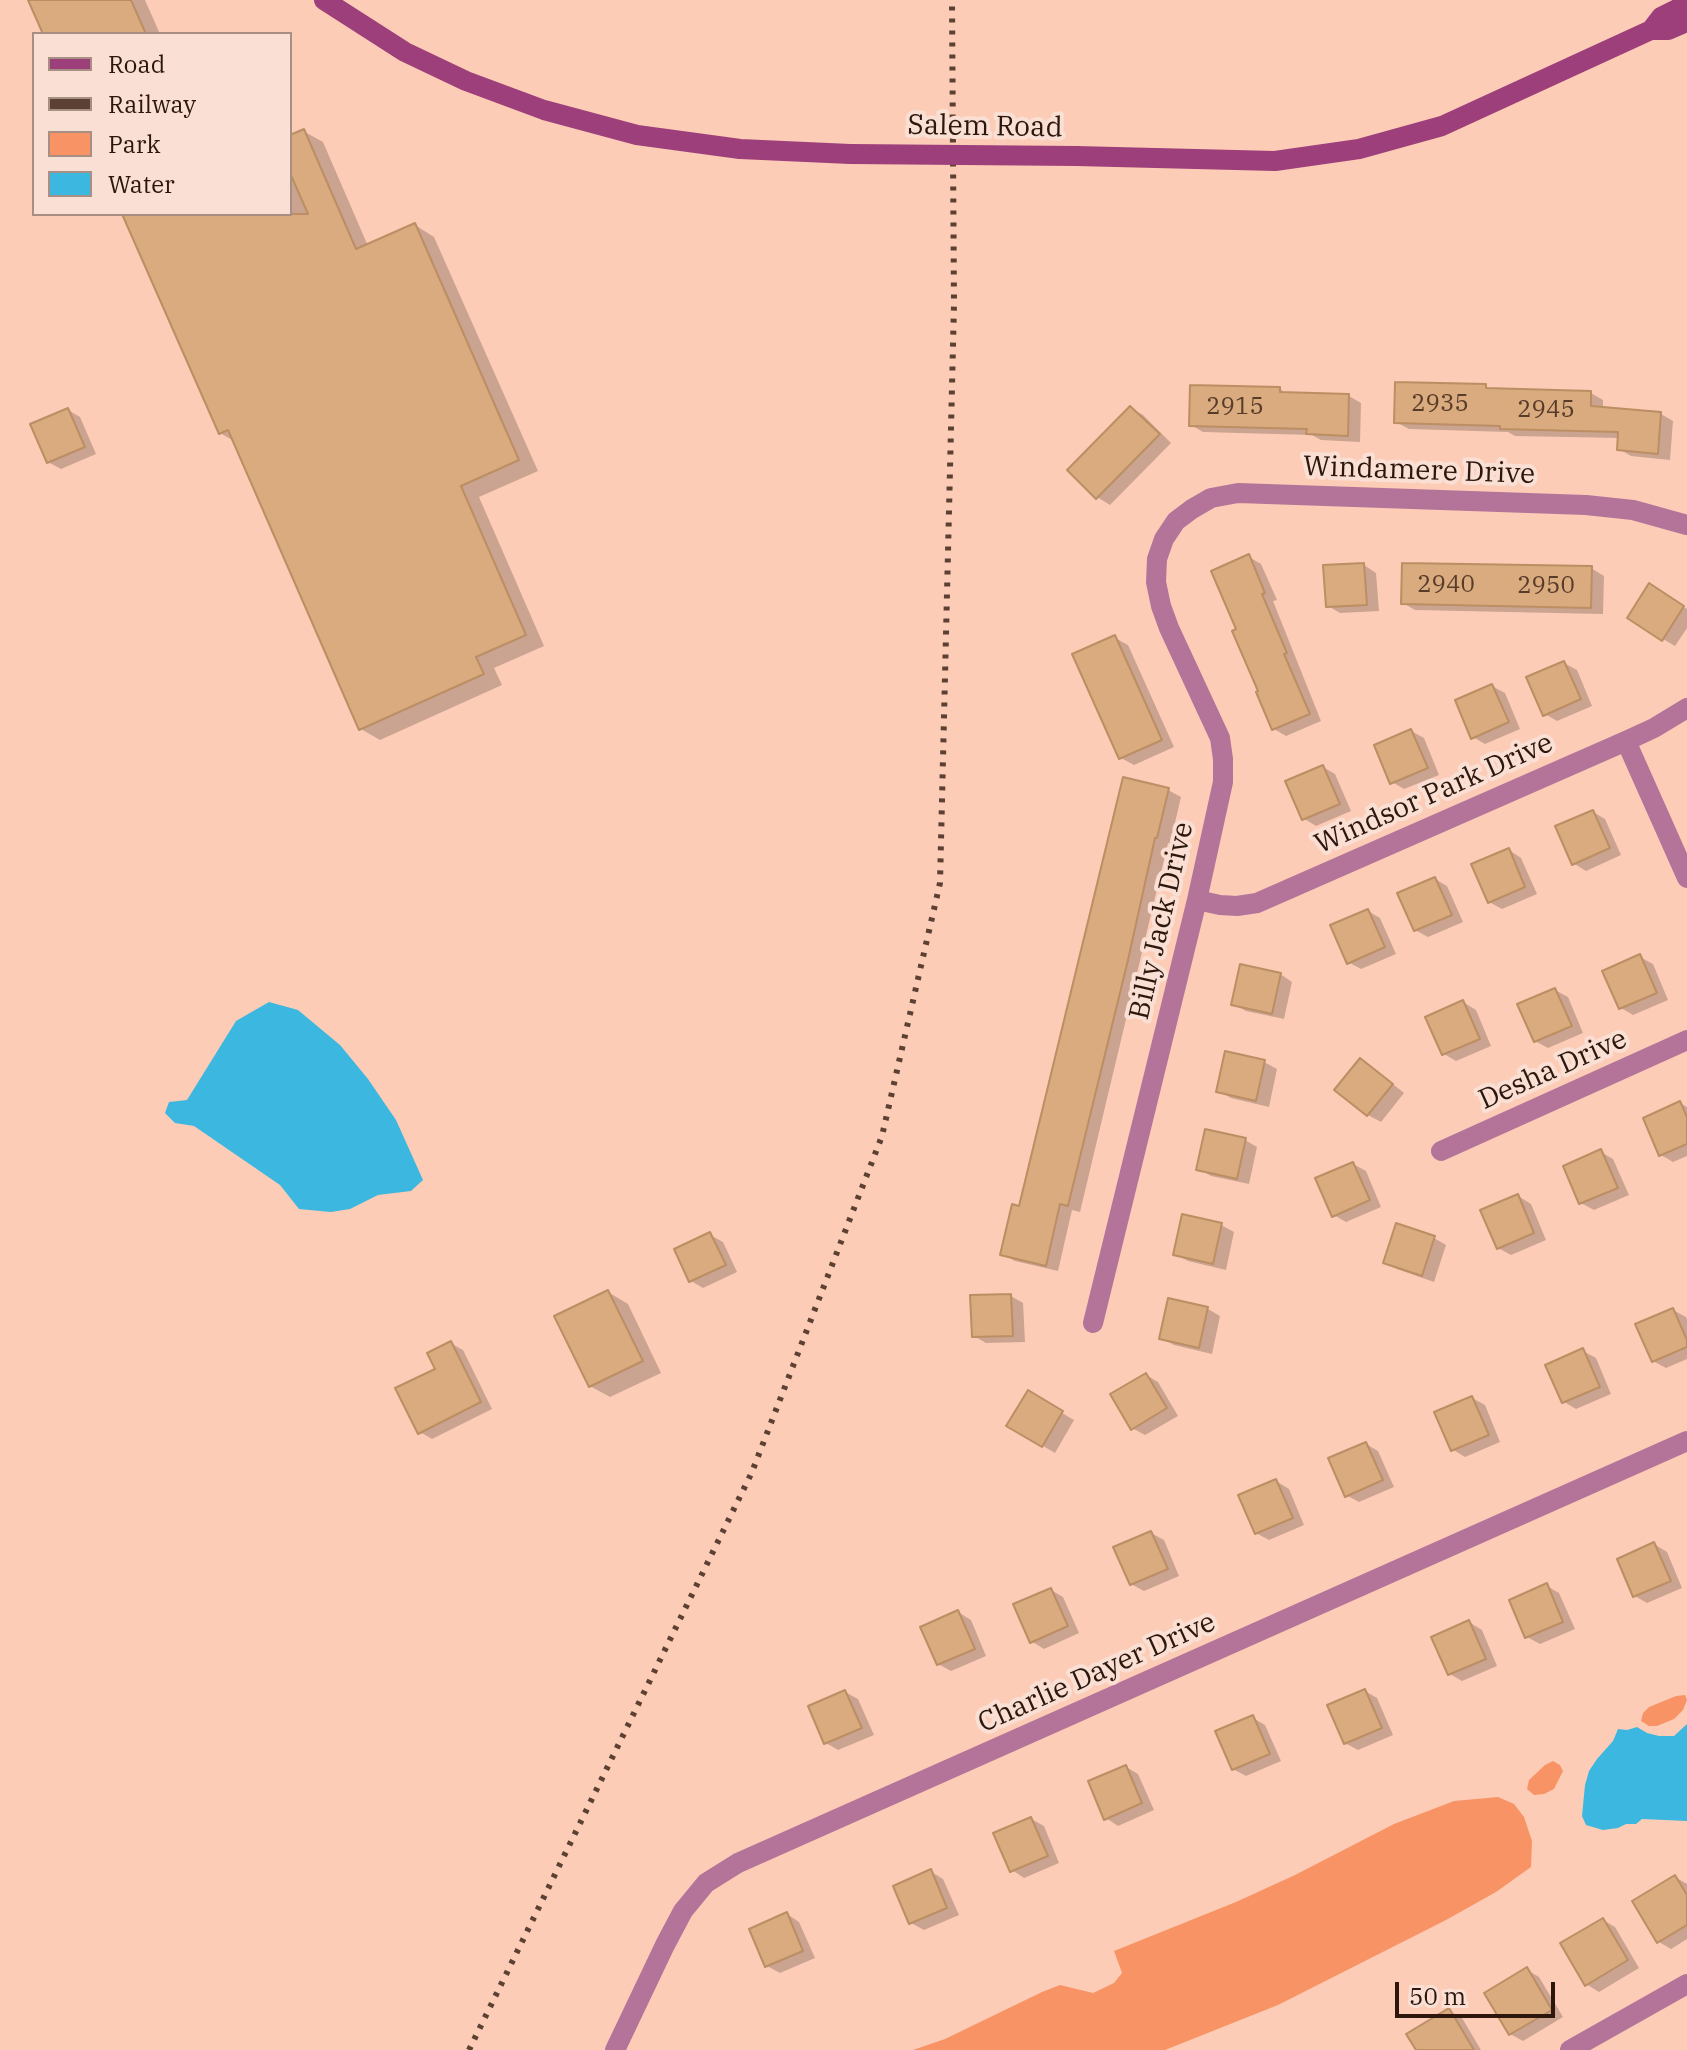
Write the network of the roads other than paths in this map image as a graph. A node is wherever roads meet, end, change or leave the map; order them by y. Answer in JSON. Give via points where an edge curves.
{"nodes":[{"id":1,"x":324,"y":0,"type":"edge"},
{"id":2,"x":1687,"y":4,"type":"edge"},
{"id":3,"x":1687,"y":22,"type":"edge"},
{"id":4,"x":1651,"y":30,"type":"junction"},
{"id":5,"x":1687,"y":525,"type":"edge"},
{"id":6,"x":1164,"y":539,"type":"joint"},
{"id":7,"x":1687,"y":708,"type":"edge"},
{"id":8,"x":1626,"y":741,"type":"junction"},
{"id":9,"x":1687,"y":878,"type":"edge"},
{"id":10,"x":1197,"y":900,"type":"junction"},
{"id":11,"x":1687,"y":1040,"type":"edge"},
{"id":12,"x":1441,"y":1151,"type":"dead end"},
{"id":13,"x":1093,"y":1323,"type":"dead end"},
{"id":14,"x":1687,"y":1441,"type":"edge"},
{"id":15,"x":1687,"y":1984,"type":"edge"},
{"id":16,"x":615,"y":2050,"type":"edge"},
{"id":17,"x":1570,"y":2050,"type":"edge"}],
"edges":[{"from":1,"to":4,"type":"main road","name":"Salem Road","bridge":true,"via":[[405,52],[544,110],[637,135],[740,149],[850,154],[1275,161],[1359,149],[1442,126]]},
{"from":2,"to":4,"type":"main road","name":"Salem Road","via":[[1661,17]]},
{"from":3,"to":4,"type":"main road","name":"Salem Road"},
{"from":5,"to":6,"type":"street","name":"Windamere Drive","via":[[1633,510],[1586,505],[1238,493],[1211,498],[1192,509]]},
{"from":6,"to":10,"type":"street","name":"Billy Jack Drive","via":[[1157,559],[1161,606],[1220,738],[1223,759],[1223,782]]},
{"from":7,"to":8,"type":"street","name":"Windsor Park Drive"},
{"from":8,"to":9,"type":"street"},
{"from":8,"to":10,"type":"street","name":"Windsor Park Drive","via":[[1257,903]]},
{"from":10,"to":13,"type":"street","name":"Billy Jack Drive"},
{"from":11,"to":12,"type":"street","name":"Desha Drive"},
{"from":14,"to":16,"type":"street","name":"Charlie Dayer Drive","via":[[738,1863],[706,1883],[683,1911]]},
{"from":15,"to":17,"type":"street"}]}
